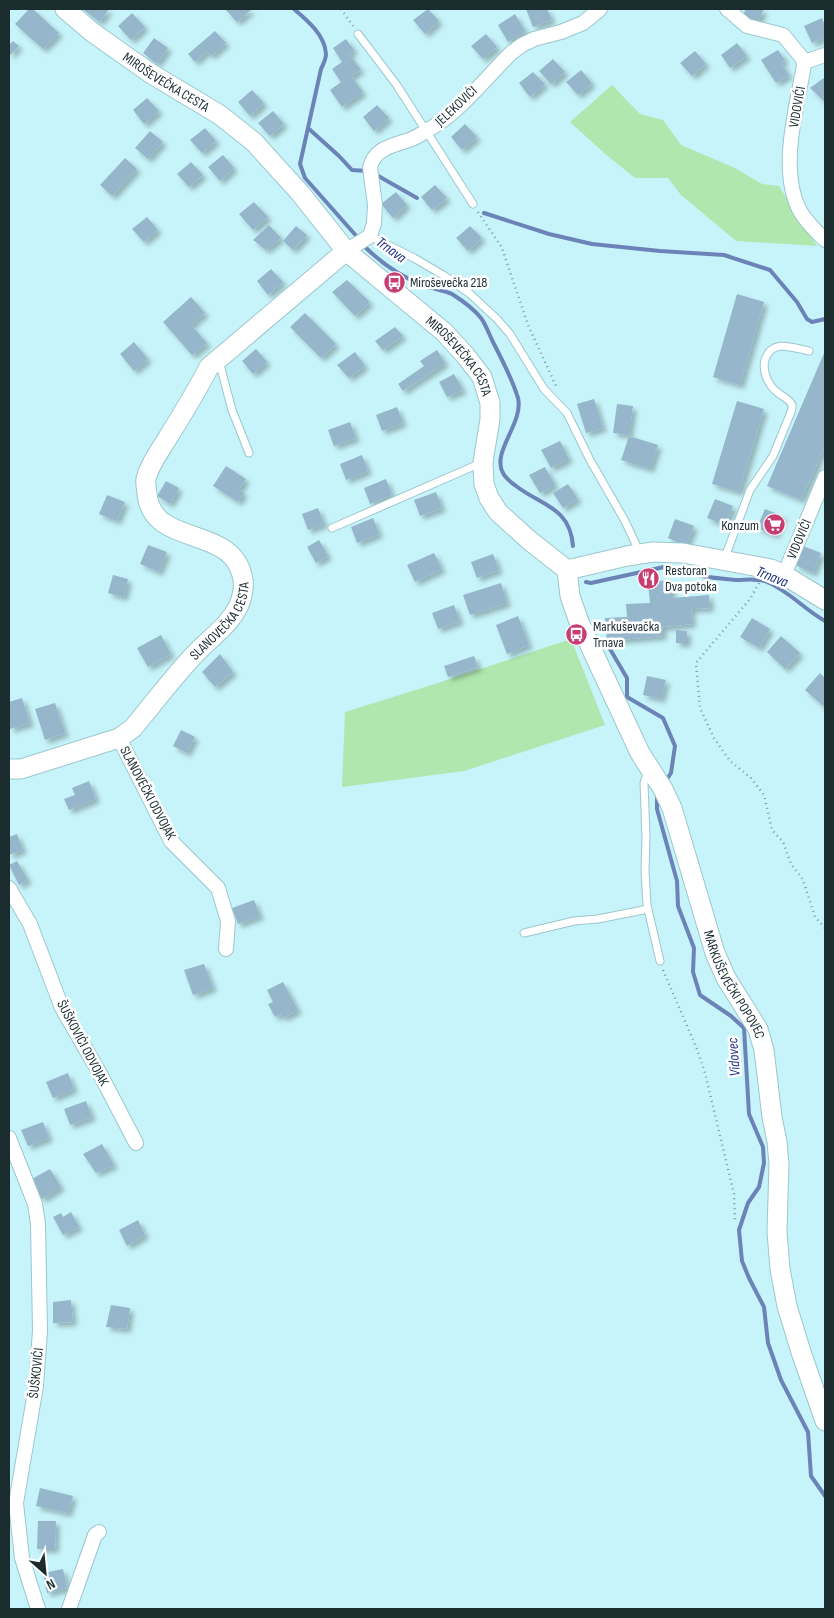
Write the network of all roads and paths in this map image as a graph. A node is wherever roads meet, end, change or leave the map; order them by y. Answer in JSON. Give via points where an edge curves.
{"nodes":[{"id":1,"x":65,"y":9,"type":"edge"},
{"id":2,"x":341,"y":9,"type":"edge"},
{"id":3,"x":600,"y":9,"type":"edge"},
{"id":4,"x":727,"y":9,"type":"edge"},
{"id":5,"x":358,"y":34,"type":"joint"},
{"id":6,"x":825,"y":56,"type":"edge"},
{"id":7,"x":804,"y":62,"type":"junction"},
{"id":8,"x":426,"y":132,"type":"junction"},
{"id":9,"x":473,"y":204,"type":"joint"},
{"id":10,"x":825,"y":240,"type":"edge"},
{"id":11,"x":360,"y":243,"type":"junction"},
{"id":12,"x":809,"y":351,"type":"dead end"},
{"id":13,"x":218,"y":358,"type":"junction"},
{"id":14,"x":557,"y":389,"type":"dead end"},
{"id":15,"x":249,"y":453,"type":"dead end"},
{"id":16,"x":483,"y":462,"type":"junction"},
{"id":17,"x":825,"y":476,"type":"edge"},
{"id":18,"x":332,"y":528,"type":"dead end"},
{"id":19,"x":640,"y":554,"type":"junction"},
{"id":20,"x":723,"y":560,"type":"junction"},
{"id":21,"x":567,"y":570,"type":"junction"},
{"id":22,"x":784,"y":575,"type":"junction"},
{"id":23,"x":758,"y":583,"type":"dead end"},
{"id":24,"x":825,"y":600,"type":"edge"},
{"id":25,"x":119,"y":738,"type":"junction"},
{"id":26,"x":9,"y":769,"type":"edge"},
{"id":27,"x":656,"y":778,"type":"junction"},
{"id":28,"x":9,"y":888,"type":"edge"},
{"id":29,"x":648,"y":909,"type":"junction"},
{"id":30,"x":825,"y":928,"type":"edge"},
{"id":31,"x":524,"y":933,"type":"dead end"},
{"id":32,"x":226,"y":949,"type":"dead end"},
{"id":33,"x":660,"y":961,"type":"joint"},
{"id":34,"x":9,"y":1138,"type":"edge"},
{"id":35,"x":136,"y":1143,"type":"dead end"},
{"id":36,"x":735,"y":1220,"type":"dead end"},
{"id":37,"x":825,"y":1421,"type":"edge"},
{"id":38,"x":99,"y":1532,"type":"dead end"},
{"id":39,"x":38,"y":1609,"type":"edge"},
{"id":40,"x":69,"y":1609,"type":"edge"}],
"edges":[{"from":1,"to":11,"type":"street","name":"MIROŠEVEČKA CESTA","via":[[150,73],[220,115],[254,142],[301,194]]},
{"from":2,"to":5,"type":"path"},
{"from":3,"to":8,"type":"street","name":"JELEKOVIĆI","via":[[583,23],[522,45],[440,124]]},
{"from":4,"to":7,"type":"street","via":[[747,26],[784,35]]},
{"from":5,"to":8,"type":"lane","via":[[396,84]]},
{"from":6,"to":7,"type":"street"},
{"from":7,"to":10,"type":"street","name":"VIDOVIĆI","via":[[790,143],[791,180],[799,209]]},
{"from":8,"to":9,"type":"lane"},
{"from":8,"to":11,"type":"street","name":"JELEKOVIĆI","via":[[383,149],[374,157],[370,171],[374,223]]},
{"from":9,"to":14,"type":"path","via":[[502,248],[528,325]]},
{"from":11,"to":13,"type":"street","name":"SLANOVEČKA CESTA"},
{"from":11,"to":16,"type":"street","name":"MIROŠEVEČKA CESTA","via":[[482,377],[490,403]]},
{"from":11,"to":19,"type":"lane","via":[[414,258],[469,293],[497,319],[544,389],[567,414]]},
{"from":12,"to":20,"type":"lane","via":[[778,346],[767,353],[764,364],[766,376],[776,391],[791,402],[792,412],[772,456],[750,490]]},
{"from":13,"to":15,"type":"lane","via":[[232,410]]},
{"from":13,"to":25,"type":"street","name":"SLANOVEČKA CESTA","via":[[209,366],[155,459],[146,480],[148,502],[154,516],[166,525],[223,548],[235,560],[242,574],[244,590],[238,606],[221,631],[199,650],[133,728]]},
{"from":16,"to":18,"type":"lane"},
{"from":16,"to":21,"type":"street","name":"MIROŠEVEČKA CESTA","via":[[484,484],[498,512]]},
{"from":17,"to":22,"type":"street","name":"VIDOVIĆI"},
{"from":19,"to":20,"type":"street","via":[[683,553]]},
{"from":19,"to":21,"type":"street"},
{"from":20,"to":22,"type":"street","via":[[771,569]]},
{"from":21,"to":27,"type":"street","name":"MARKUŠEVEČKI POPOVEC","via":[[570,596],[579,622],[624,720]]},
{"from":22,"to":24,"type":"street"},
{"from":23,"to":30,"type":"path","via":[[750,599],[696,663],[700,708],[714,738],[730,761],[764,795],[772,830],[783,842],[803,880],[815,917]]},
{"from":25,"to":26,"type":"street","name":"SLANOVEČKA CESTA","via":[[21,769]]},
{"from":25,"to":32,"type":"street","name":"SLANOVEČKI ODVOJAK","via":[[171,841],[218,888],[228,921]]},
{"from":27,"to":29,"type":"lane","via":[[644,783]]},
{"from":27,"to":37,"type":"street","name":"MARKUŠEVEČKI POPOVEC","via":[[672,808],[715,953],[726,978],[758,1029],[764,1050],[779,1164],[777,1232],[780,1269],[787,1306]]},
{"from":28,"to":35,"type":"street","name":"ŠUŠKOVIĆI ODVOJAK","via":[[30,924],[62,1008]]},
{"from":29,"to":31,"type":"lane"},
{"from":29,"to":33,"type":"lane"},
{"from":33,"to":36,"type":"path","via":[[705,1073],[734,1194]]},
{"from":34,"to":39,"type":"street","name":"ŠUŠKOVIĆI","via":[[35,1204],[38,1224],[38,1368],[16,1503],[22,1558]]},
{"from":38,"to":40,"type":"street","via":[[95,1535]]}]}
